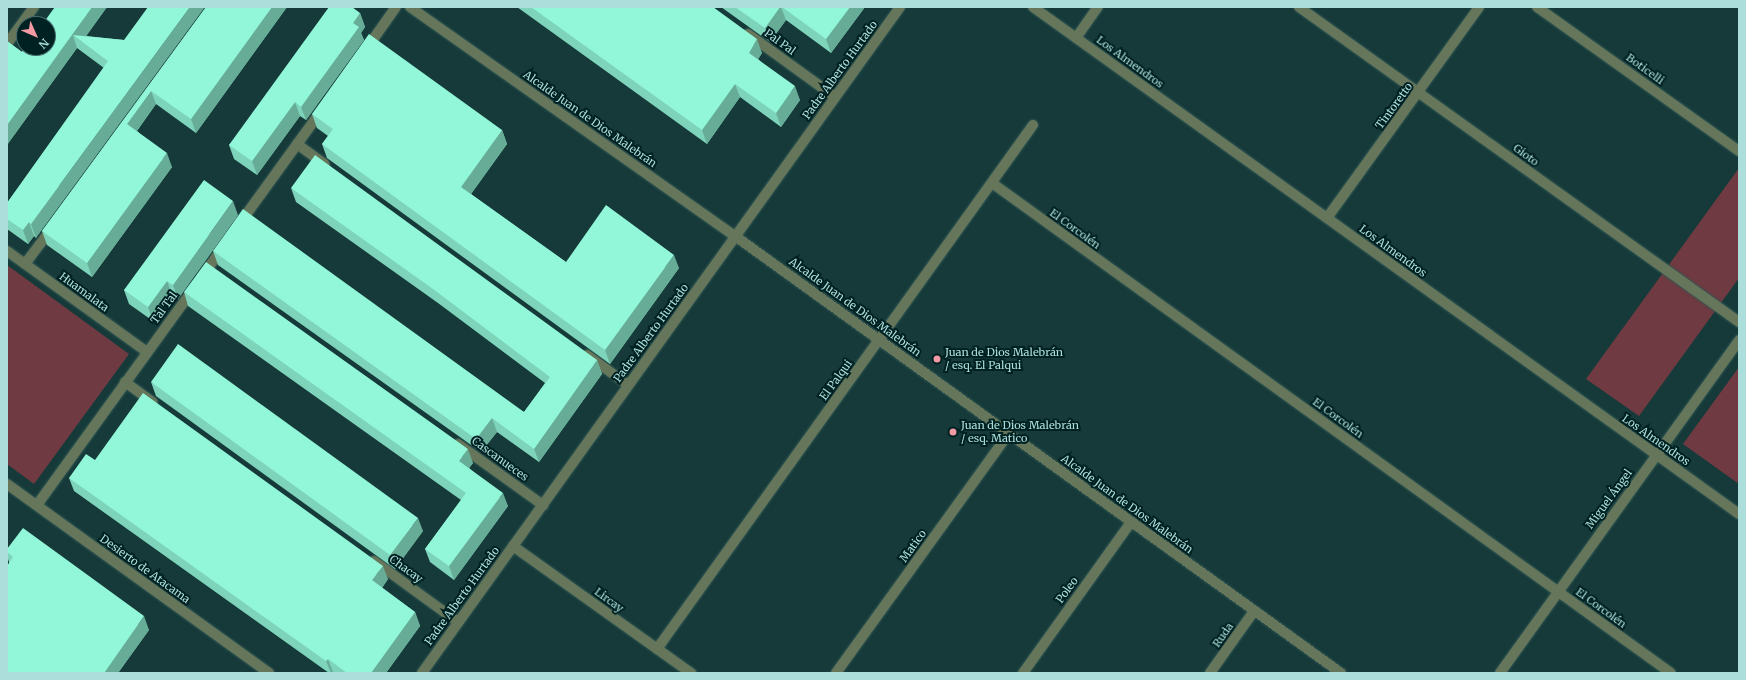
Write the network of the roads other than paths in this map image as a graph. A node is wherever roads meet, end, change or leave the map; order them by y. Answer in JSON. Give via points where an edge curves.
{"nodes":[{"id":1,"x":34,"y":7,"type":"edge"},
{"id":2,"x":396,"y":7,"type":"edge"},
{"id":3,"x":410,"y":7,"type":"edge"},
{"id":4,"x":900,"y":7,"type":"edge"},
{"id":5,"x":1033,"y":7,"type":"edge"},
{"id":6,"x":1098,"y":7,"type":"edge"},
{"id":7,"x":1299,"y":7,"type":"edge"},
{"id":8,"x":1479,"y":7,"type":"edge"},
{"id":9,"x":1537,"y":7,"type":"edge"},
{"id":10,"x":742,"y":30,"type":"edge"},
{"id":11,"x":1076,"y":38,"type":"junction"},
{"id":12,"x":7,"y":44,"type":"edge"},
{"id":13,"x":361,"y":56,"type":"edge"},
{"id":14,"x":1418,"y":92,"type":"junction"},
{"id":15,"x":835,"y":97,"type":"junction"},
{"id":16,"x":329,"y":100,"type":"edge"},
{"id":17,"x":1033,"y":126,"type":"dead end"},
{"id":18,"x":297,"y":144,"type":"junction"},
{"id":19,"x":1739,"y":151,"type":"edge"},
{"id":20,"x":335,"y":172,"type":"edge"},
{"id":21,"x":992,"y":183,"type":"junction"},
{"id":22,"x":1327,"y":218,"type":"junction"},
{"id":23,"x":57,"y":222,"type":"edge"},
{"id":24,"x":735,"y":236,"type":"junction"},
{"id":25,"x":7,"y":251,"type":"edge"},
{"id":26,"x":25,"y":264,"type":"junction"},
{"id":27,"x":1739,"y":322,"type":"edge"},
{"id":28,"x":880,"y":340,"type":"junction"},
{"id":29,"x":1739,"y":340,"type":"edge"},
{"id":30,"x":576,"y":347,"type":"edge"},
{"id":31,"x":147,"y":352,"type":"junction"},
{"id":32,"x":125,"y":382,"type":"junction"},
{"id":33,"x":628,"y":385,"type":"junction"},
{"id":34,"x":164,"y":410,"type":"edge"},
{"id":35,"x":1009,"y":433,"type":"junction"},
{"id":36,"x":449,"y":438,"type":"edge"},
{"id":37,"x":1656,"y":455,"type":"junction"},
{"id":38,"x":7,"y":484,"type":"edge"},
{"id":39,"x":36,"y":505,"type":"junction"},
{"id":40,"x":543,"y":505,"type":"junction"},
{"id":41,"x":1739,"y":514,"type":"edge"},
{"id":42,"x":1131,"y":522,"type":"junction"},
{"id":43,"x":513,"y":546,"type":"junction"},
{"id":44,"x":368,"y":557,"type":"edge"},
{"id":45,"x":1558,"y":592,"type":"junction"},
{"id":46,"x":1254,"y":611,"type":"junction"},
{"id":47,"x":458,"y":622,"type":"junction"},
{"id":48,"x":657,"y":649,"type":"junction"},
{"id":49,"x":269,"y":673,"type":"edge"},
{"id":50,"x":422,"y":673,"type":"edge"},
{"id":51,"x":691,"y":673,"type":"edge"},
{"id":52,"x":836,"y":673,"type":"edge"},
{"id":53,"x":1023,"y":673,"type":"edge"},
{"id":54,"x":1210,"y":673,"type":"edge"},
{"id":55,"x":1341,"y":673,"type":"edge"},
{"id":56,"x":1500,"y":673,"type":"edge"},
{"id":57,"x":1671,"y":673,"type":"edge"}],
"edges":[{"from":1,"to":12,"type":"street"},
{"from":2,"to":13,"type":"street"},
{"from":3,"to":24,"type":"street","name":"Alcalde Juan de Dios Malebrán"},
{"from":4,"to":15,"type":"street","name":"Padre Alberto Hurtado"},
{"from":5,"to":11,"type":"street","name":"Los Almendros"},
{"from":6,"to":11,"type":"street"},
{"from":7,"to":14,"type":"street","name":"Gioto"},
{"from":8,"to":14,"type":"street","name":"Tintoretto"},
{"from":9,"to":19,"type":"street","name":"Boticelli"},
{"from":10,"to":15,"type":"street","name":"Pal Pal"},
{"from":11,"to":22,"type":"street","name":"Los Almendros"},
{"from":14,"to":22,"type":"street","name":"Tintoretto"},
{"from":14,"to":27,"type":"street","name":"Gioto"},
{"from":15,"to":24,"type":"street","name":"Padre Alberto Hurtado"},
{"from":16,"to":18,"type":"street","name":"Tal Tal"},
{"from":17,"to":21,"type":"street","name":"El Palqui"},
{"from":18,"to":20,"type":"street"},
{"from":18,"to":31,"type":"street","name":"Tal Tal","via":[[230,237],[212,268]]},
{"from":21,"to":28,"type":"street","name":"El Palqui"},
{"from":21,"to":45,"type":"street","name":"El Corcolén"},
{"from":22,"to":37,"type":"street","name":"Los Almendros"},
{"from":23,"to":26,"type":"street"},
{"from":24,"to":28,"type":"street","name":"Alcalde Juan de Dios Malebrán"},
{"from":24,"to":33,"type":"street","name":"Padre Alberto Hurtado"},
{"from":25,"to":26,"type":"street","name":"Huamalata"},
{"from":26,"to":31,"type":"street","name":"Huamalata"},
{"from":28,"to":35,"type":"street","name":"Alcalde Juan de Dios Malebrán"},
{"from":28,"to":48,"type":"street","name":"El Palqui"},
{"from":29,"to":37,"type":"street","name":"Miguel Ángel"},
{"from":30,"to":33,"type":"street"},
{"from":31,"to":32,"type":"street","name":"Tal Tal"},
{"from":32,"to":34,"type":"street"},
{"from":32,"to":39,"type":"street","name":"Tal Tal"},
{"from":33,"to":40,"type":"street","name":"Padre Alberto Hurtado"},
{"from":35,"to":42,"type":"street","name":"Alcalde Juan de Dios Malebrán"},
{"from":35,"to":52,"type":"street","name":"Matico"},
{"from":36,"to":40,"type":"street","name":"Cascanueces"},
{"from":37,"to":41,"type":"street","name":"Los Almendros"},
{"from":37,"to":45,"type":"street","name":"Miguel Ángel"},
{"from":38,"to":39,"type":"street","name":"Desierto de Atacama"},
{"from":39,"to":49,"type":"street","name":"Desierto de Atacama"},
{"from":40,"to":43,"type":"street","name":"Padre Alberto Hurtado"},
{"from":42,"to":46,"type":"street","name":"Alcalde Juan de Dios Malebrán"},
{"from":42,"to":53,"type":"street","name":"Poleo"},
{"from":43,"to":47,"type":"street","name":"Padre Alberto Hurtado"},
{"from":43,"to":48,"type":"street","name":"Lircay"},
{"from":44,"to":47,"type":"street","name":"Chacay"},
{"from":45,"to":56,"type":"street","name":"Miguel Ángel"},
{"from":45,"to":57,"type":"street","name":"El Corcolén"},
{"from":46,"to":54,"type":"street","name":"Ruda"},
{"from":46,"to":55,"type":"street","name":"Alcalde Juan de Dios Malebrán"},
{"from":47,"to":50,"type":"street","name":"Padre Alberto Hurtado"},
{"from":48,"to":51,"type":"street","name":"Lircay"}]}
